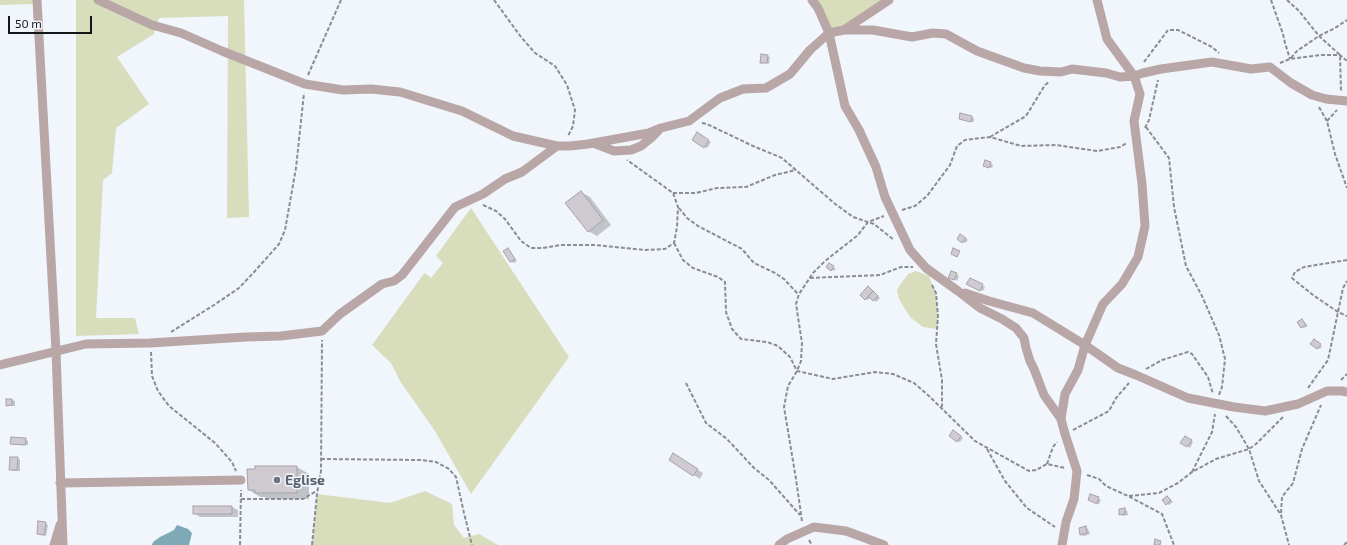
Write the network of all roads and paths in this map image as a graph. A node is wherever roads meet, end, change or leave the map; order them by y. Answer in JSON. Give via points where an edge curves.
{"nodes":[{"id":1,"x":38,"y":0,"type":"edge"},
{"id":2,"x":98,"y":0,"type":"edge"},
{"id":3,"x":341,"y":0,"type":"edge"},
{"id":4,"x":494,"y":0,"type":"edge"},
{"id":5,"x":812,"y":0,"type":"edge"},
{"id":6,"x":888,"y":0,"type":"edge"},
{"id":7,"x":1097,"y":0,"type":"edge"},
{"id":8,"x":1271,"y":0,"type":"edge"},
{"id":9,"x":1287,"y":0,"type":"edge"},
{"id":10,"x":1347,"y":20,"type":"edge"},
{"id":11,"x":844,"y":30,"type":"junction"},
{"id":12,"x":829,"y":34,"type":"junction"},
{"id":13,"x":1319,"y":36,"type":"junction"},
{"id":14,"x":1220,"y":54,"type":"dead end"},
{"id":15,"x":1340,"y":55,"type":"junction"},
{"id":16,"x":1290,"y":59,"type":"junction"},
{"id":17,"x":1347,"y":61,"type":"edge"},
{"id":18,"x":1270,"y":67,"type":"junction"},
{"id":19,"x":1161,"y":69,"type":"junction"},
{"id":20,"x":1061,"y":72,"type":"junction"},
{"id":21,"x":1134,"y":76,"type":"junction"},
{"id":22,"x":305,"y":84,"type":"junction"},
{"id":23,"x":1344,"y":100,"type":"edge"},
{"id":24,"x":1318,"y":106,"type":"dead end"},
{"id":25,"x":689,"y":121,"type":"junction"},
{"id":26,"x":1326,"y":121,"type":"junction"},
{"id":27,"x":1146,"y":127,"type":"junction"},
{"id":28,"x":660,"y":128,"type":"junction"},
{"id":29,"x":990,"y":137,"type":"junction"},
{"id":30,"x":1135,"y":138,"type":"junction"},
{"id":31,"x":594,"y":143,"type":"junction"},
{"id":32,"x":558,"y":146,"type":"junction"},
{"id":33,"x":614,"y":151,"type":"junction"},
{"id":34,"x":796,"y":170,"type":"junction"},
{"id":35,"x":1347,"y":188,"type":"edge"},
{"id":36,"x":673,"y":193,"type":"junction"},
{"id":37,"x":471,"y":199,"type":"junction"},
{"id":38,"x":678,"y":207,"type":"junction"},
{"id":39,"x":892,"y":213,"type":"junction"},
{"id":40,"x":868,"y":222,"type":"junction"},
{"id":41,"x":674,"y":243,"type":"junction"},
{"id":42,"x":910,"y":250,"type":"junction"},
{"id":43,"x":1347,"y":260,"type":"edge"},
{"id":44,"x":926,"y":268,"type":"junction"},
{"id":45,"x":810,"y":278,"type":"junction"},
{"id":46,"x":958,"y":291,"type":"junction"},
{"id":47,"x":798,"y":294,"type":"junction"},
{"id":48,"x":1347,"y":316,"type":"edge"},
{"id":49,"x":322,"y":331,"type":"junction"},
{"id":50,"x":170,"y":332,"type":"dead end"},
{"id":51,"x":150,"y":343,"type":"junction"},
{"id":52,"x":1085,"y":345,"type":"junction"},
{"id":53,"x":56,"y":351,"type":"junction"},
{"id":54,"x":0,"y":365,"type":"edge"},
{"id":55,"x":797,"y":372,"type":"junction"},
{"id":56,"x":1136,"y":375,"type":"junction"},
{"id":57,"x":686,"y":383,"type":"dead end"},
{"id":58,"x":1327,"y":391,"type":"junction"},
{"id":59,"x":1347,"y":392,"type":"edge"},
{"id":60,"x":1216,"y":403,"type":"junction"},
{"id":61,"x":942,"y":407,"type":"junction"},
{"id":62,"x":1061,"y":419,"type":"junction"},
{"id":63,"x":1065,"y":434,"type":"junction"},
{"id":64,"x":986,"y":448,"type":"junction"},
{"id":65,"x":321,"y":459,"type":"junction"},
{"id":66,"x":1047,"y":464,"type":"junction"},
{"id":67,"x":1077,"y":471,"type":"junction"},
{"id":68,"x":1192,"y":472,"type":"dead end"},
{"id":69,"x":240,"y":480,"type":"junction"},
{"id":70,"x":60,"y":483,"type":"junction"},
{"id":71,"x":318,"y":490,"type":"junction"},
{"id":72,"x":241,"y":499,"type":"junction"},
{"id":73,"x":801,"y":515,"type":"junction"},
{"id":74,"x":1281,"y":515,"type":"junction"},
{"id":75,"x":62,"y":516,"type":"junction"},
{"id":76,"x":804,"y":531,"type":"junction"},
{"id":77,"x":1064,"y":535,"type":"junction"},
{"id":78,"x":1347,"y":542,"type":"edge"},
{"id":79,"x":54,"y":545,"type":"edge"},
{"id":80,"x":63,"y":545,"type":"edge"},
{"id":81,"x":240,"y":545,"type":"edge"},
{"id":82,"x":312,"y":545,"type":"edge"},
{"id":83,"x":472,"y":545,"type":"edge"},
{"id":84,"x":779,"y":545,"type":"edge"},
{"id":85,"x":812,"y":545,"type":"edge"},
{"id":86,"x":884,"y":545,"type":"edge"},
{"id":87,"x":1062,"y":545,"type":"edge"},
{"id":88,"x":1174,"y":545,"type":"edge"},
{"id":89,"x":1290,"y":545,"type":"edge"},
{"id":90,"x":1344,"y":545,"type":"edge"}],
"edges":[{"from":1,"to":53,"type":"street"},
{"from":2,"to":22,"type":"street","via":[[152,25],[181,33]]},
{"from":3,"to":22,"type":"path"},
{"from":4,"to":32,"type":"path","via":[[521,37],[535,53],[555,66],[567,85],[575,110],[573,126]]},
{"from":5,"to":12,"type":"street"},
{"from":6,"to":11,"type":"street"},
{"from":7,"to":21,"type":"street","via":[[1107,39]]},
{"from":8,"to":16,"type":"path"},
{"from":9,"to":13,"type":"path"},
{"from":10,"to":13,"type":"path"},
{"from":11,"to":12,"type":"street"},
{"from":11,"to":20,"type":"street","via":[[873,30],[912,37],[946,34],[977,51],[1024,68]]},
{"from":12,"to":25,"type":"street","via":[[790,74],[766,88],[743,89],[720,98]]},
{"from":12,"to":39,"type":"street","via":[[845,106],[876,167]]},
{"from":13,"to":15,"type":"path"},
{"from":13,"to":16,"type":"path"},
{"from":14,"to":21,"type":"path","via":[[1212,47],[1178,30],[1168,30]]},
{"from":15,"to":16,"type":"path"},
{"from":15,"to":17,"type":"path"},
{"from":15,"to":23,"type":"path"},
{"from":16,"to":18,"type":"path"},
{"from":18,"to":19,"type":"street","via":[[1251,69],[1212,62]]},
{"from":18,"to":23,"type":"street","via":[[1290,83],[1312,95]]},
{"from":19,"to":21,"type":"street"},
{"from":19,"to":27,"type":"path"},
{"from":20,"to":21,"type":"street","via":[[1072,69],[1120,77]]},
{"from":20,"to":29,"type":"path","via":[[1045,85],[1026,116]]},
{"from":21,"to":30,"type":"street","via":[[1140,94],[1134,122]]},
{"from":22,"to":32,"type":"street","via":[[343,90],[400,92],[462,111],[513,136]]},
{"from":22,"to":50,"type":"path","via":[[296,168],[285,230],[279,244],[239,288]]},
{"from":23,"to":26,"type":"path"},
{"from":24,"to":26,"type":"path"},
{"from":25,"to":28,"type":"street"},
{"from":25,"to":34,"type":"path","via":[[707,124],[782,158]]},
{"from":26,"to":35,"type":"path"},
{"from":27,"to":30,"type":"path"},
{"from":27,"to":60,"type":"path","via":[[1169,158],[1174,207],[1186,266],[1219,335],[1225,359],[1222,387]]},
{"from":28,"to":31,"type":"street","via":[[649,133]]},
{"from":28,"to":33,"type":"street","via":[[641,146],[631,150]]},
{"from":29,"to":30,"type":"path","via":[[1021,146],[1097,150],[1120,147]]},
{"from":29,"to":39,"type":"path","via":[[964,140],[957,146],[950,165],[928,196],[915,206]]},
{"from":30,"to":52,"type":"street","via":[[1145,226],[1138,256],[1122,284],[1103,304]]},
{"from":31,"to":32,"type":"street"},
{"from":31,"to":33,"type":"street"},
{"from":32,"to":37,"type":"street","via":[[522,172]]},
{"from":33,"to":36,"type":"path"},
{"from":34,"to":36,"type":"path","via":[[746,186],[717,188],[696,193]]},
{"from":34,"to":40,"type":"path","via":[[853,217]]},
{"from":36,"to":38,"type":"path"},
{"from":37,"to":41,"type":"path","via":[[496,211],[521,241],[531,248],[595,245],[645,250],[665,249]]},
{"from":37,"to":49,"type":"street","via":[[455,206],[402,275],[394,281],[382,284],[340,314]]},
{"from":38,"to":41,"type":"path"},
{"from":38,"to":47,"type":"path","via":[[698,226],[742,249],[754,263],[784,279]]},
{"from":39,"to":40,"type":"path"},
{"from":39,"to":42,"type":"street"},
{"from":40,"to":42,"type":"path"},
{"from":40,"to":45,"type":"path","via":[[858,235],[825,261]]},
{"from":41,"to":55,"type":"path","via":[[683,260],[693,268],[725,282],[726,312],[732,329],[741,339],[778,346],[790,357]]},
{"from":42,"to":44,"type":"street"},
{"from":43,"to":48,"type":"path","via":[[1304,267],[1295,272],[1292,278],[1313,295]]},
{"from":44,"to":45,"type":"path","via":[[901,267],[880,276]]},
{"from":44,"to":46,"type":"street"},
{"from":44,"to":61,"type":"path","via":[[936,293],[936,344],[942,380]]},
{"from":45,"to":47,"type":"path"},
{"from":46,"to":52,"type":"street","via":[[1033,313]]},
{"from":46,"to":62,"type":"street","via":[[980,308],[1016,328],[1024,338],[1044,395]]},
{"from":47,"to":55,"type":"path","via":[[796,304],[802,343]]},
{"from":49,"to":51,"type":"street","via":[[281,336]]},
{"from":49,"to":65,"type":"path"},
{"from":51,"to":53,"type":"street","via":[[86,344]]},
{"from":51,"to":69,"type":"path","via":[[152,376],[158,391],[169,406],[216,443],[232,462]]},
{"from":52,"to":56,"type":"street","via":[[1118,368]]},
{"from":52,"to":62,"type":"street","via":[[1078,370],[1065,394]]},
{"from":53,"to":54,"type":"street"},
{"from":53,"to":70,"type":"street"},
{"from":55,"to":61,"type":"path","via":[[833,379],[875,372],[893,374],[914,383]]},
{"from":55,"to":73,"type":"path","via":[[788,386],[784,407]]},
{"from":56,"to":60,"type":"street","via":[[1188,398]]},
{"from":56,"to":60,"type":"path","via":[[1162,360],[1188,352],[1208,377]]},
{"from":56,"to":63,"type":"path","via":[[1116,398],[1109,411]]},
{"from":57,"to":73,"type":"path","via":[[706,423],[727,439],[754,468],[770,480]]},
{"from":58,"to":59,"type":"street"},
{"from":58,"to":60,"type":"street","via":[[1298,404],[1266,411],[1234,408]]},
{"from":58,"to":74,"type":"path","via":[[1302,449],[1293,483],[1282,497]]},
{"from":60,"to":68,"type":"path","via":[[1212,432]]},
{"from":60,"to":74,"type":"path","via":[[1236,427],[1249,449],[1259,481]]},
{"from":61,"to":64,"type":"path","via":[[948,416]]},
{"from":62,"to":63,"type":"street"},
{"from":63,"to":66,"type":"path","via":[[1053,447]]},
{"from":63,"to":67,"type":"street"},
{"from":64,"to":66,"type":"path","via":[[1029,471]]},
{"from":64,"to":77,"type":"path","via":[[1005,481],[1027,508]]},
{"from":65,"to":71,"type":"path"},
{"from":65,"to":83,"type":"path","via":[[421,460],[436,462],[449,469],[456,477]]},
{"from":66,"to":67,"type":"path"},
{"from":67,"to":77,"type":"street","via":[[1074,499]]},
{"from":67,"to":88,"type":"path","via":[[1162,514]]},
{"from":69,"to":70,"type":"street"},
{"from":69,"to":72,"type":"path"},
{"from":70,"to":75,"type":"street"},
{"from":71,"to":72,"type":"path","via":[[303,499]]},
{"from":71,"to":82,"type":"path"},
{"from":72,"to":81,"type":"path"},
{"from":73,"to":76,"type":"path"},
{"from":74,"to":89,"type":"path"},
{"from":75,"to":79,"type":"street"},
{"from":75,"to":80,"type":"street"},
{"from":76,"to":84,"type":"street"},
{"from":76,"to":85,"type":"path"},
{"from":76,"to":86,"type":"street","via":[[814,527],[846,531]]},
{"from":77,"to":87,"type":"street"},
{"from":78,"to":90,"type":"path"}]}
